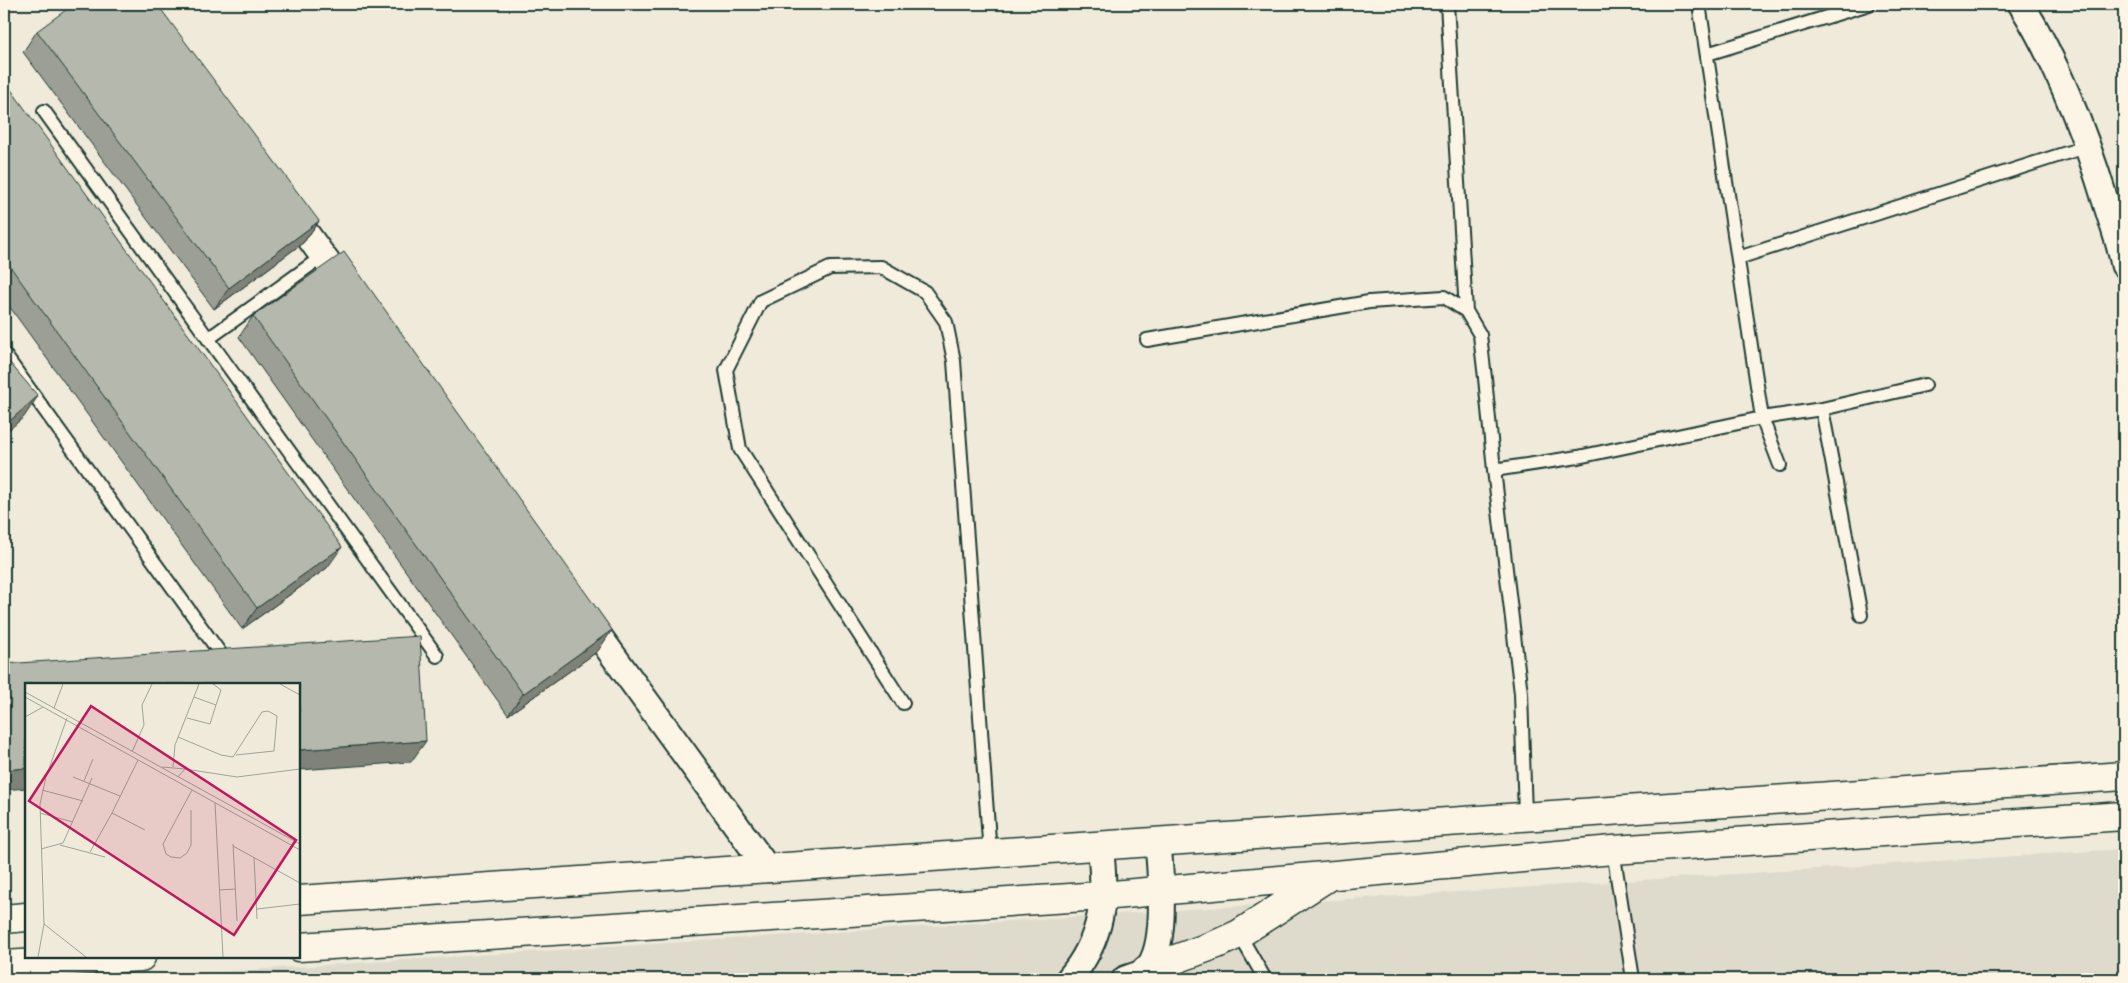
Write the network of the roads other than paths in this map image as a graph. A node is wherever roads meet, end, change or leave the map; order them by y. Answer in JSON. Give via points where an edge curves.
{"nodes":[{"id":1,"x":1447,"y":4,"type":"edge"},
{"id":2,"x":1699,"y":4,"type":"edge"},
{"id":3,"x":1870,"y":4,"type":"edge"},
{"id":4,"x":2021,"y":4,"type":"edge"},
{"id":5,"x":1707,"y":54,"type":"junction"},
{"id":6,"x":44,"y":111,"type":"dead end"},
{"id":7,"x":2088,"y":146,"type":"junction"},
{"id":8,"x":277,"y":193,"type":"edge"},
{"id":9,"x":323,"y":256,"type":"junction"},
{"id":10,"x":1738,"y":258,"type":"junction"},
{"id":11,"x":2124,"y":265,"type":"edge"},
{"id":12,"x":1466,"y":311,"type":"junction"},
{"id":13,"x":364,"y":313,"type":"edge"},
{"id":14,"x":208,"y":338,"type":"junction"},
{"id":15,"x":1148,"y":340,"type":"dead end"},
{"id":16,"x":4,"y":354,"type":"edge"},
{"id":17,"x":1925,"y":385,"type":"dead end"},
{"id":18,"x":1822,"y":409,"type":"junction"},
{"id":19,"x":1762,"y":418,"type":"junction"},
{"id":20,"x":1780,"y":466,"type":"dead end"},
{"id":21,"x":1494,"y":470,"type":"junction"},
{"id":22,"x":569,"y":595,"type":"edge"},
{"id":23,"x":1861,"y":615,"type":"dead end"},
{"id":24,"x":425,"y":638,"type":"junction"},
{"id":25,"x":405,"y":640,"type":"edge"},
{"id":26,"x":220,"y":653,"type":"edge"},
{"id":27,"x":437,"y":656,"type":"dead end"},
{"id":28,"x":903,"y":703,"type":"dead end"},
{"id":29,"x":2124,"y":776,"type":"edge"},
{"id":30,"x":1525,"y":815,"type":"junction"},
{"id":31,"x":2124,"y":816,"type":"edge"},
{"id":32,"x":1158,"y":842,"type":"junction"},
{"id":33,"x":1100,"y":846,"type":"junction"},
{"id":34,"x":1613,"y":850,"type":"junction"},
{"id":35,"x":990,"y":854,"type":"junction"},
{"id":36,"x":768,"y":869,"type":"junction"},
{"id":37,"x":1330,"y":875,"type":"junction"},
{"id":38,"x":1161,"y":890,"type":"junction"},
{"id":39,"x":1102,"y":896,"type":"junction"},
{"id":40,"x":300,"y":900,"type":"edge"},
{"id":41,"x":25,"y":917,"type":"edge"},
{"id":42,"x":4,"y":919,"type":"edge"},
{"id":43,"x":1239,"y":934,"type":"junction"},
{"id":44,"x":300,"y":947,"type":"edge"},
{"id":45,"x":124,"y":958,"type":"edge"},
{"id":46,"x":4,"y":965,"type":"edge"},
{"id":47,"x":1135,"y":974,"type":"edge"},
{"id":48,"x":1069,"y":979,"type":"edge"},
{"id":49,"x":1265,"y":979,"type":"edge"},
{"id":50,"x":1633,"y":979,"type":"edge"}],
"edges":[{"from":1,"to":12,"type":"lane"},
{"from":2,"to":5,"type":"lane"},
{"from":3,"to":5,"type":"lane"},
{"from":4,"to":7,"type":"street","via":[[2039,32]]},
{"from":5,"to":10,"type":"lane"},
{"from":6,"to":14,"type":"lane"},
{"from":7,"to":10,"type":"lane"},
{"from":7,"to":11,"type":"street"},
{"from":8,"to":9,"type":"street"},
{"from":9,"to":13,"type":"street"},
{"from":9,"to":14,"type":"lane"},
{"from":10,"to":19,"type":"lane"},
{"from":12,"to":15,"type":"lane","via":[[1444,297],[1369,302]]},
{"from":12,"to":21,"type":"lane","via":[[1480,335]]},
{"from":14,"to":24,"type":"lane"},
{"from":16,"to":26,"type":"lane"},
{"from":17,"to":18,"type":"lane"},
{"from":18,"to":19,"type":"lane"},
{"from":18,"to":23,"type":"lane"},
{"from":19,"to":20,"type":"lane"},
{"from":19,"to":21,"type":"lane","via":[[1578,457]]},
{"from":21,"to":30,"type":"lane","via":[[1521,693]]},
{"from":22,"to":36,"type":"street"},
{"from":24,"to":25,"type":"lane"},
{"from":24,"to":27,"type":"lane"},
{"from":28,"to":35,"type":"lane","via":[[740,449],[726,370],[761,301],[830,268],[881,267],[925,292],[946,322],[954,361]]},
{"from":29,"to":30,"type":"highway"},
{"from":30,"to":32,"type":"highway"},
{"from":31,"to":34,"type":"highway"},
{"from":32,"to":33,"type":"highway"},
{"from":32,"to":38,"type":"street"},
{"from":33,"to":35,"type":"highway"},
{"from":33,"to":39,"type":"street","via":[[1104,879]]},
{"from":34,"to":37,"type":"highway"},
{"from":34,"to":50,"type":"lane"},
{"from":35,"to":36,"type":"highway"},
{"from":36,"to":40,"type":"highway"},
{"from":37,"to":38,"type":"highway"},
{"from":37,"to":43,"type":"highway"},
{"from":38,"to":39,"type":"highway"},
{"from":38,"to":47,"type":"street","via":[[1160,937],[1155,954]]},
{"from":39,"to":44,"type":"highway"},
{"from":39,"to":48,"type":"street","via":[[1099,926],[1081,965]]},
{"from":41,"to":42,"type":"highway"},
{"from":43,"to":47,"type":"highway"},
{"from":43,"to":49,"type":"lane"},
{"from":45,"to":46,"type":"highway"}]}
